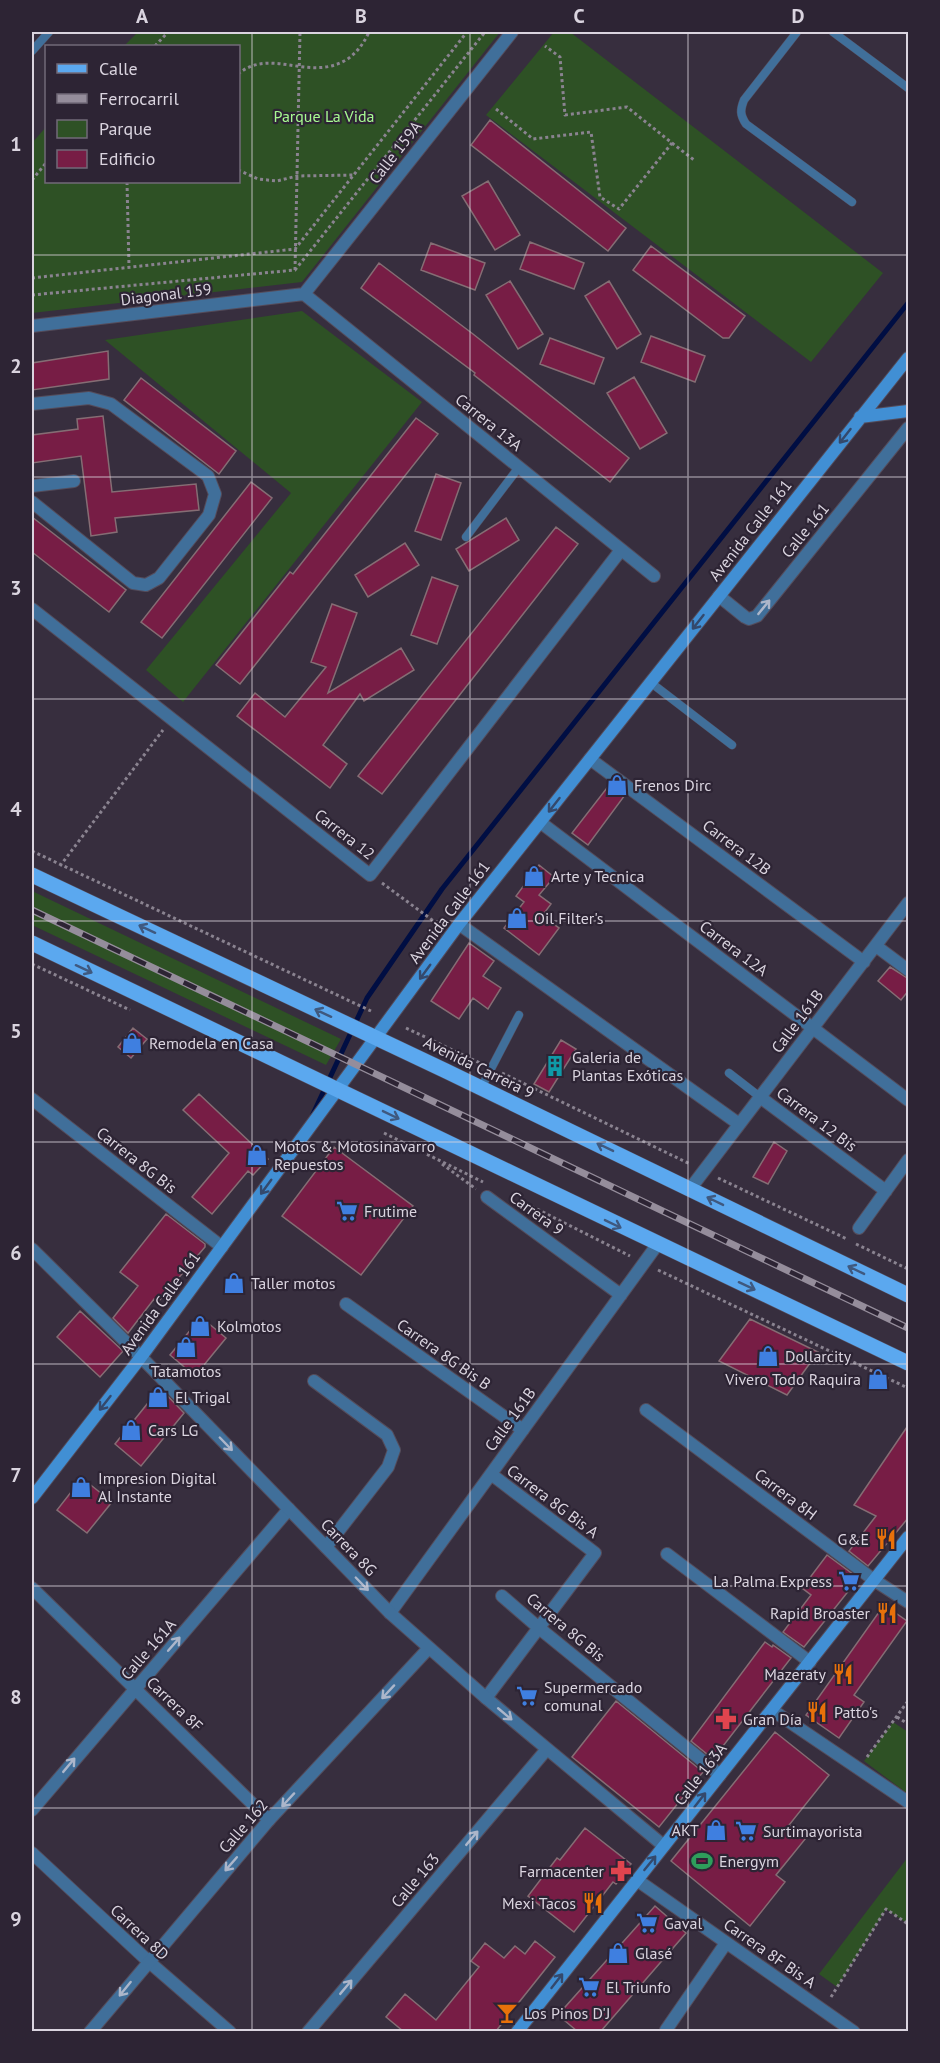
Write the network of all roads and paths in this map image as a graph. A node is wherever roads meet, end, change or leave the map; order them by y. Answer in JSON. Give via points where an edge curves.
{"nodes":[{"id":1,"x":49,"y":32,"type":"edge"},
{"id":2,"x":168,"y":32,"type":"edge"},
{"id":3,"x":300,"y":32,"type":"edge"},
{"id":4,"x":369,"y":32,"type":"edge"},
{"id":5,"x":467,"y":32,"type":"edge"},
{"id":6,"x":486,"y":32,"type":"edge"},
{"id":7,"x":512,"y":32,"type":"edge"},
{"id":8,"x":797,"y":32,"type":"edge"},
{"id":9,"x":833,"y":32,"type":"edge"},
{"id":10,"x":156,"y":45,"type":"edge"},
{"id":11,"x":545,"y":46,"type":"dead end"},
{"id":12,"x":32,"y":51,"type":"edge"},
{"id":13,"x":299,"y":68,"type":"junction"},
{"id":14,"x":240,"y":73,"type":"edge"},
{"id":15,"x":909,"y":88,"type":"edge"},
{"id":16,"x":496,"y":109,"type":"dead end"},
{"id":17,"x":672,"y":143,"type":"junction"},
{"id":18,"x":694,"y":160,"type":"dead end"},
{"id":19,"x":45,"y":164,"type":"edge"},
{"id":20,"x":240,"y":171,"type":"edge"},
{"id":21,"x":354,"y":175,"type":"junction"},
{"id":22,"x":297,"y":176,"type":"junction"},
{"id":23,"x":32,"y":180,"type":"edge"},
{"id":24,"x":127,"y":183,"type":"edge"},
{"id":25,"x":852,"y":202,"type":"dead end"},
{"id":26,"x":295,"y":249,"type":"junction"},
{"id":27,"x":129,"y":267,"type":"junction"},
{"id":28,"x":295,"y":270,"type":"junction"},
{"id":29,"x":32,"y":278,"type":"edge"},
{"id":30,"x":304,"y":294,"type":"junction"},
{"id":31,"x":32,"y":295,"type":"edge"},
{"id":32,"x":32,"y":326,"type":"edge"},
{"id":33,"x":909,"y":358,"type":"edge"},
{"id":34,"x":32,"y":404,"type":"edge"},
{"id":35,"x":909,"y":411,"type":"edge"},
{"id":36,"x":860,"y":417,"type":"junction"},
{"id":37,"x":908,"y":432,"type":"edge"},
{"id":38,"x":519,"y":467,"type":"junction"},
{"id":39,"x":74,"y":481,"type":"dead end"},
{"id":40,"x":32,"y":486,"type":"edge"},
{"id":41,"x":32,"y":502,"type":"edge"},
{"id":42,"x":465,"y":537,"type":"dead end"},
{"id":43,"x":621,"y":549,"type":"junction"},
{"id":44,"x":654,"y":576,"type":"dead end"},
{"id":45,"x":719,"y":596,"type":"junction"},
{"id":46,"x":32,"y":609,"type":"edge"},
{"id":47,"x":650,"y":682,"type":"junction"},
{"id":48,"x":171,"y":719,"type":"junction"},
{"id":49,"x":732,"y":746,"type":"dead end"},
{"id":50,"x":590,"y":759,"type":"junction"},
{"id":51,"x":540,"y":822,"type":"junction"},
{"id":52,"x":32,"y":850,"type":"edge"},
{"id":53,"x":61,"y":864,"type":"junction"},
{"id":54,"x":32,"y":875,"type":"edge"},
{"id":55,"x":370,"y":875,"type":"junction"},
{"id":56,"x":47,"y":883,"type":"junction"},
{"id":57,"x":909,"y":903,"type":"edge"},
{"id":58,"x":455,"y":930,"type":"junction"},
{"id":59,"x":32,"y":944,"type":"edge"},
{"id":60,"x":876,"y":946,"type":"junction"},
{"id":61,"x":864,"y":962,"type":"junction"},
{"id":62,"x":32,"y":964,"type":"edge"},
{"id":63,"x":909,"y":970,"type":"edge"},
{"id":64,"x":371,"y":1011,"type":"dead end"},
{"id":65,"x":136,"y":1013,"type":"dead end"},
{"id":66,"x":519,"y":1015,"type":"dead end"},
{"id":67,"x":406,"y":1028,"type":"dead end"},
{"id":68,"x":813,"y":1028,"type":"junction"},
{"id":69,"x":376,"y":1038,"type":"junction"},
{"id":70,"x":491,"y":1068,"type":"junction"},
{"id":71,"x":729,"y":1073,"type":"dead end"},
{"id":72,"x":481,"y":1088,"type":"junction"},
{"id":73,"x":338,"y":1089,"type":"junction"},
{"id":74,"x":760,"y":1097,"type":"junction"},
{"id":75,"x":32,"y":1099,"type":"edge"},
{"id":76,"x":909,"y":1100,"type":"edge"},
{"id":77,"x":740,"y":1124,"type":"junction"},
{"id":78,"x":376,"y":1129,"type":"dead end"},
{"id":79,"x":434,"y":1158,"type":"junction"},
{"id":80,"x":908,"y":1160,"type":"edge"},
{"id":81,"x":704,"y":1171,"type":"junction"},
{"id":82,"x":690,"y":1189,"type":"junction"},
{"id":83,"x":487,"y":1190,"type":"junction"},
{"id":84,"x":886,"y":1191,"type":"junction"},
{"id":85,"x":518,"y":1200,"type":"dead end"},
{"id":86,"x":859,"y":1228,"type":"dead end"},
{"id":87,"x":657,"y":1245,"type":"junction"},
{"id":88,"x":222,"y":1247,"type":"junction"},
{"id":89,"x":32,"y":1249,"type":"edge"},
{"id":90,"x":644,"y":1263,"type":"junction"},
{"id":91,"x":909,"y":1269,"type":"edge"},
{"id":92,"x":621,"y":1295,"type":"junction"},
{"id":93,"x":909,"y":1295,"type":"edge"},
{"id":94,"x":346,"y":1304,"type":"dead end"},
{"id":95,"x":141,"y":1357,"type":"junction"},
{"id":96,"x":909,"y":1363,"type":"edge"},
{"id":97,"x":315,"y":1381,"type":"dead end"},
{"id":98,"x":909,"y":1388,"type":"edge"},
{"id":99,"x":646,"y":1410,"type":"dead end"},
{"id":100,"x":523,"y":1430,"type":"junction"},
{"id":101,"x":491,"y":1474,"type":"junction"},
{"id":102,"x":32,"y":1498,"type":"edge"},
{"id":103,"x":289,"y":1509,"type":"junction"},
{"id":104,"x":909,"y":1537,"type":"edge"},
{"id":105,"x":326,"y":1547,"type":"junction"},
{"id":106,"x":667,"y":1554,"type":"dead end"},
{"id":107,"x":874,"y":1580,"type":"junction"},
{"id":108,"x":32,"y":1588,"type":"edge"},
{"id":109,"x":502,"y":1596,"type":"dead end"},
{"id":110,"x":909,"y":1602,"type":"edge"},
{"id":111,"x":390,"y":1613,"type":"junction"},
{"id":112,"x":539,"y":1628,"type":"junction"},
{"id":113,"x":428,"y":1649,"type":"junction"},
{"id":114,"x":810,"y":1662,"type":"junction"},
{"id":115,"x":136,"y":1688,"type":"junction"},
{"id":116,"x":486,"y":1698,"type":"junction"},
{"id":117,"x":909,"y":1701,"type":"edge"},
{"id":118,"x":772,"y":1710,"type":"junction"},
{"id":119,"x":897,"y":1717,"type":"junction"},
{"id":120,"x":909,"y":1724,"type":"edge"},
{"id":121,"x":547,"y":1749,"type":"junction"},
{"id":122,"x":858,"y":1768,"type":"junction"},
{"id":123,"x":720,"y":1775,"type":"junction"},
{"id":124,"x":909,"y":1802,"type":"edge"},
{"id":125,"x":32,"y":1810,"type":"edge"},
{"id":126,"x":269,"y":1820,"type":"junction"},
{"id":127,"x":664,"y":1846,"type":"junction"},
{"id":128,"x":32,"y":1853,"type":"edge"},
{"id":129,"x":637,"y":1880,"type":"junction"},
{"id":130,"x":909,"y":1924,"type":"edge"},
{"id":131,"x":726,"y":1943,"type":"junction"},
{"id":132,"x":148,"y":1961,"type":"junction"},
{"id":133,"x":823,"y":2010,"type":"junction"},
{"id":134,"x":522,"y":2030,"type":"edge"},
{"id":135,"x":666,"y":2030,"type":"edge"},
{"id":136,"x":90,"y":2031,"type":"edge"},
{"id":137,"x":230,"y":2031,"type":"edge"},
{"id":138,"x":308,"y":2031,"type":"edge"},
{"id":139,"x":854,"y":2031,"type":"edge"}],
"edges":[{"from":1,"to":12,"type":"lane"},
{"from":2,"to":10,"type":"path"},
{"from":3,"to":13,"type":"path"},
{"from":4,"to":13,"type":"path","via":[[352,56],[336,66]]},
{"from":5,"to":21,"type":"path"},
{"from":6,"to":28,"type":"path"},
{"from":7,"to":30,"type":"street","name":"Calle 159A"},
{"from":8,"to":25,"type":"lane","via":[[744,100],[742,117],[746,124]]},
{"from":9,"to":15,"type":"lane"},
{"from":11,"to":17,"type":"path","via":[[560,57],[565,115],[627,107]]},
{"from":13,"to":14,"type":"path","via":[[280,63],[260,64]]},
{"from":13,"to":22,"type":"path"},
{"from":16,"to":17,"type":"path","via":[[532,139],[591,132],[600,197],[619,209]]},
{"from":17,"to":18,"type":"path"},
{"from":19,"to":23,"type":"path"},
{"from":20,"to":22,"type":"path","via":[[258,179],[277,181]]},
{"from":21,"to":22,"type":"path"},
{"from":21,"to":26,"type":"path"},
{"from":22,"to":26,"type":"path"},
{"from":24,"to":27,"type":"path"},
{"from":26,"to":27,"type":"path"},
{"from":26,"to":28,"type":"path"},
{"from":27,"to":29,"type":"path"},
{"from":28,"to":31,"type":"path"},
{"from":30,"to":32,"type":"street","name":"Diagonal 159"},
{"from":30,"to":38,"type":"street","name":"Carrera 13A"},
{"from":33,"to":36,"type":"main road","name":"Avenida Calle 161"},
{"from":34,"to":41,"type":"street","via":[[89,398],[111,404],[207,476],[215,494],[209,514],[159,578],[146,585],[133,583]]},
{"from":35,"to":36,"type":"main road"},
{"from":36,"to":45,"type":"main road","name":"Avenida Calle 161","one_way":true},
{"from":45,"to":37,"type":"street","name":"Calle 161","one_way":true,"via":[[745,617],[757,616]]},
{"from":38,"to":42,"type":"lane"},
{"from":38,"to":43,"type":"street","name":"Carrera 13A"},
{"from":39,"to":40,"type":"street"},
{"from":43,"to":44,"type":"street","name":"Carrera 13A"},
{"from":43,"to":55,"type":"street","name":"Carrera 12"},
{"from":45,"to":47,"type":"main road","name":"Avenida Calle 161","one_way":true},
{"from":46,"to":48,"type":"street","name":"Carrera 12"},
{"from":47,"to":49,"type":"lane"},
{"from":47,"to":50,"type":"main road","name":"Avenida Calle 161"},
{"from":48,"to":53,"type":"path"},
{"from":48,"to":55,"type":"street","name":"Carrera 12"},
{"from":50,"to":51,"type":"main road","name":"Avenida Calle 161","one_way":true},
{"from":50,"to":61,"type":"street","name":"Carrera 12B"},
{"from":51,"to":58,"type":"main road","name":"Avenida Calle 161"},
{"from":51,"to":68,"type":"street","name":"Carrera 12A"},
{"from":52,"to":53,"type":"path"},
{"from":53,"to":56,"type":"path"},
{"from":53,"to":64,"type":"path"},
{"from":54,"to":56,"type":"main road","name":"Avenida Carrera 9"},
{"from":55,"to":58,"type":"path"},
{"from":69,"to":56,"type":"main road","name":"Avenida Carrera 9","one_way":true},
{"from":57,"to":60,"type":"street","name":"Calle 161B"},
{"from":58,"to":69,"type":"main road","name":"Avenida Calle 161","one_way":true},
{"from":58,"to":77,"type":"street"},
{"from":59,"to":73,"type":"main road","one_way":true},
{"from":60,"to":61,"type":"street","name":"Calle 161B"},
{"from":60,"to":63,"type":"street"},
{"from":61,"to":68,"type":"street","name":"Calle 161B"},
{"from":62,"to":65,"type":"path"},
{"from":66,"to":70,"type":"lane"},
{"from":67,"to":70,"type":"path"},
{"from":68,"to":74,"type":"street","name":"Calle 161B"},
{"from":68,"to":76,"type":"street","name":"Carrera 12A"},
{"from":69,"to":72,"type":"main road","name":"Avenida Carrera 9"},
{"from":69,"to":73,"type":"main road","name":"Avenida Calle 161"},
{"from":70,"to":72,"type":"lane"},
{"from":70,"to":81,"type":"path"},
{"from":71,"to":74,"type":"lane","name":"Carrera 12 Bis"},
{"from":82,"to":72,"type":"main road","name":"Avenida Carrera 9","one_way":true},
{"from":73,"to":87,"type":"main road","one_way":true},
{"from":73,"to":88,"type":"main road","name":"Avenida Calle 161","one_way":true},
{"from":74,"to":77,"type":"street","name":"Calle 161B"},
{"from":74,"to":84,"type":"street","name":"Carrera 12 Bis"},
{"from":75,"to":88,"type":"street","name":"Carrera 8G Bis"},
{"from":77,"to":81,"type":"street","name":"Calle 161B"},
{"from":78,"to":79,"type":"path"},
{"from":79,"to":83,"type":"path","name":"Carrera 9"},
{"from":79,"to":83,"type":"path"},
{"from":80,"to":84,"type":"street"},
{"from":81,"to":82,"type":"street","name":"Calle 161B"},
{"from":81,"to":91,"type":"path"},
{"from":93,"to":82,"type":"main road","name":"Avenida Carrera 9","one_way":true},
{"from":83,"to":92,"type":"street","name":"Carrera 9"},
{"from":84,"to":86,"type":"street"},
{"from":85,"to":90,"type":"path"},
{"from":87,"to":90,"type":"street","name":"Calle 161B"},
{"from":87,"to":96,"type":"main road","one_way":true},
{"from":88,"to":95,"type":"main road","name":"Avenida Calle 161"},
{"from":89,"to":95,"type":"street","name":"Carrera 8G"},
{"from":90,"to":92,"type":"street","name":"Calle 161B"},
{"from":90,"to":98,"type":"path"},
{"from":92,"to":100,"type":"street","name":"Calle 161B"},
{"from":94,"to":100,"type":"street","name":"Carrera 8G Bis B"},
{"from":95,"to":102,"type":"main road","name":"Avenida Calle 161","one_way":true},
{"from":95,"to":103,"type":"street","name":"Carrera 8G","one_way":true},
{"from":97,"to":105,"type":"street","via":[[387,1435],[394,1450],[388,1467]]},
{"from":99,"to":107,"type":"street","name":"Carrera 8H"},
{"from":100,"to":101,"type":"street","name":"Calle 161B"},
{"from":101,"to":111,"type":"street","name":"Calle 161B"},
{"from":101,"to":112,"type":"street","name":"Carrera 8G Bis A","via":[[596,1553]]},
{"from":103,"to":105,"type":"street","name":"Carrera 8G"},
{"from":115,"to":103,"type":"street","name":"Calle 161A","one_way":true},
{"from":104,"to":107,"type":"main road","name":"Calle 163A"},
{"from":105,"to":111,"type":"street","name":"Carrera 8G","one_way":true},
{"from":106,"to":114,"type":"street"},
{"from":107,"to":110,"type":"street","name":"Carrera 8H"},
{"from":107,"to":114,"type":"main road","name":"Calle 163A"},
{"from":108,"to":115,"type":"street","name":"Carrera 8F"},
{"from":109,"to":112,"type":"street","name":"Carrera 8G Bis"},
{"from":111,"to":113,"type":"street","name":"Carrera 8G"},
{"from":112,"to":116,"type":"street"},
{"from":112,"to":123,"type":"street","name":"Carrera 8G Bis"},
{"from":113,"to":116,"type":"street","name":"Carrera 8G"},
{"from":113,"to":126,"type":"street","name":"Calle 162","one_way":true},
{"from":114,"to":118,"type":"main road","name":"Calle 163A"},
{"from":125,"to":115,"type":"street","name":"Calle 161A","one_way":true},
{"from":115,"to":126,"type":"street","name":"Carrera 8F"},
{"from":116,"to":121,"type":"street","name":"Carrera 8G","one_way":true},
{"from":117,"to":119,"type":"path"},
{"from":118,"to":122,"type":"street"},
{"from":118,"to":123,"type":"main road","name":"Calle 163A"},
{"from":119,"to":120,"type":"path"},
{"from":119,"to":122,"type":"path"},
{"from":121,"to":127,"type":"street","name":"Carrera 8G"},
{"from":138,"to":121,"type":"street","name":"Calle 163","one_way":true},
{"from":122,"to":124,"type":"street"},
{"from":127,"to":123,"type":"main road","name":"Calle 163A","one_way":true},
{"from":126,"to":132,"type":"street","name":"Calle 162","one_way":true},
{"from":129,"to":127,"type":"main road","name":"Calle 163A","one_way":true},
{"from":128,"to":132,"type":"street","name":"Carrera 8D"},
{"from":129,"to":131,"type":"street","name":"Carrera 8F Bis A"},
{"from":134,"to":129,"type":"main road","name":"Calle 163A","one_way":true},
{"from":130,"to":133,"type":"path","via":[[886,1909]]},
{"from":131,"to":133,"type":"street","name":"Carrera 8F Bis A"},
{"from":131,"to":135,"type":"street"},
{"from":132,"to":136,"type":"street","name":"Calle 162","one_way":true},
{"from":132,"to":137,"type":"street","name":"Carrera 8D"},
{"from":133,"to":139,"type":"street","name":"Carrera 8F Bis A"}]}
